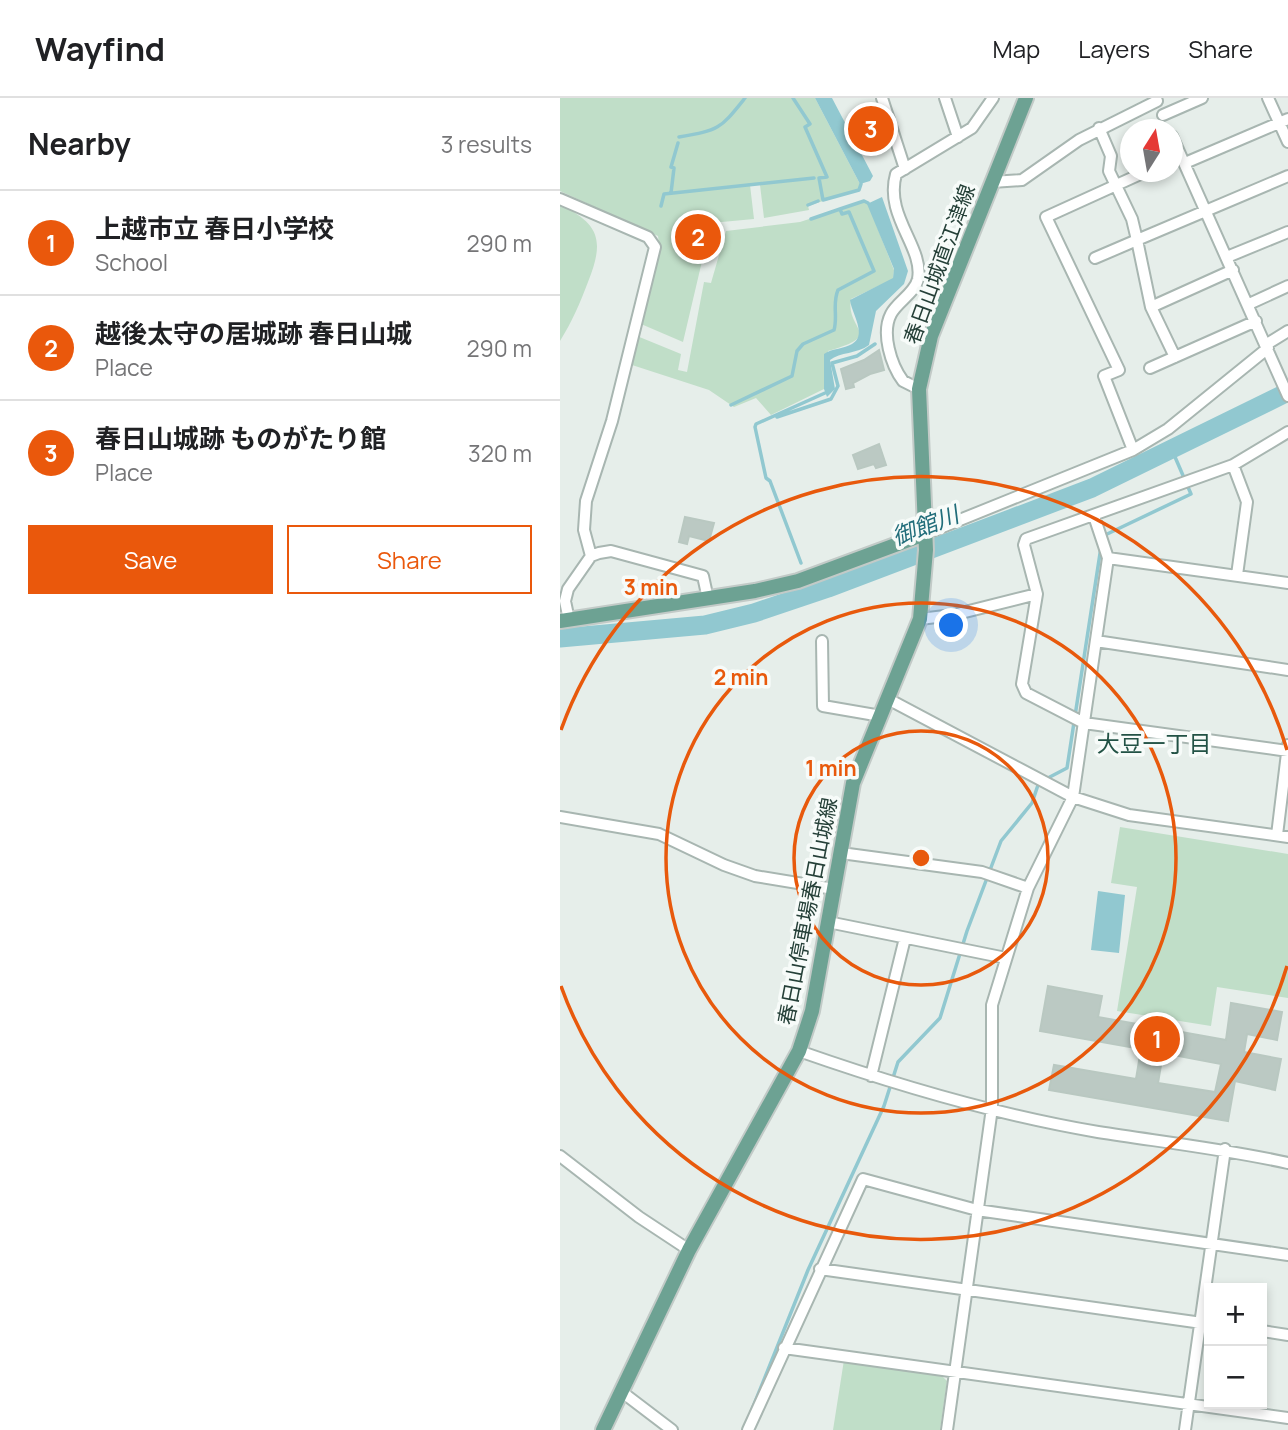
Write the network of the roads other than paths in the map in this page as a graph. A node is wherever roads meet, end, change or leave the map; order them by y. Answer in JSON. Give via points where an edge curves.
{"nodes":[{"id":1,"x":882,"y":98,"type":"edge"},
{"id":2,"x":945,"y":98,"type":"edge"},
{"id":3,"x":993,"y":98,"type":"edge"},
{"id":4,"x":1202,"y":98,"type":"edge"},
{"id":5,"x":1268,"y":98,"type":"edge"},
{"id":6,"x":1024,"y":99,"type":"edge"},
{"id":7,"x":1156,"y":100,"type":"edge"},
{"id":8,"x":1163,"y":115,"type":"junction"},
{"id":9,"x":1165,"y":119,"type":"edge"},
{"id":10,"x":1283,"y":121,"type":"edge"},
{"id":11,"x":1099,"y":128,"type":"junction"},
{"id":12,"x":958,"y":137,"type":"junction"},
{"id":13,"x":1288,"y":142,"type":"edge"},
{"id":14,"x":1183,"y":159,"type":"edge"},
{"id":15,"x":1183,"y":166,"type":"edge"},
{"id":16,"x":905,"y":169,"type":"junction"},
{"id":17,"x":1288,"y":176,"type":"edge"},
{"id":18,"x":992,"y":182,"type":"junction"},
{"id":19,"x":1120,"y":182,"type":"edge"},
{"id":20,"x":1117,"y":183,"type":"junction"},
{"id":21,"x":560,"y":199,"type":"edge"},
{"id":22,"x":1207,"y":211,"type":"junction"},
{"id":23,"x":1288,"y":232,"type":"edge"},
{"id":24,"x":1137,"y":240,"type":"junction"},
{"id":25,"x":1227,"y":257,"type":"junction"},
{"id":26,"x":1095,"y":258,"type":"dead end"},
{"id":27,"x":1233,"y":270,"type":"junction"},
{"id":28,"x":1288,"y":286,"type":"edge"},
{"id":29,"x":1249,"y":304,"type":"junction"},
{"id":30,"x":1151,"y":307,"type":"junction"},
{"id":31,"x":1256,"y":321,"type":"junction"},
{"id":32,"x":1288,"y":331,"type":"edge"},
{"id":33,"x":1268,"y":346,"type":"junction"},
{"id":34,"x":1175,"y":356,"type":"junction"},
{"id":35,"x":1150,"y":368,"type":"dead end"},
{"id":36,"x":919,"y":389,"type":"junction"},
{"id":37,"x":1288,"y":396,"type":"edge"},
{"id":38,"x":1288,"y":432,"type":"edge"},
{"id":39,"x":1133,"y":450,"type":"junction"},
{"id":40,"x":1233,"y":465,"type":"junction"},
{"id":41,"x":1094,"y":516,"type":"junction"},
{"id":42,"x":925,"y":534,"type":"junction"},
{"id":43,"x":591,"y":556,"type":"junction"},
{"id":44,"x":1108,"y":558,"type":"junction"},
{"id":45,"x":1237,"y":575,"type":"junction"},
{"id":46,"x":1288,"y":583,"type":"edge"},
{"id":47,"x":1037,"y":594,"type":"junction"},
{"id":48,"x":708,"y":599,"type":"junction"},
{"id":49,"x":920,"y":619,"type":"junction"},
{"id":50,"x":565,"y":620,"type":"edge"},
{"id":51,"x":822,"y":641,"type":"dead end"},
{"id":52,"x":1096,"y":641,"type":"junction"},
{"id":53,"x":1288,"y":670,"type":"edge"},
{"id":54,"x":888,"y":699,"type":"junction"},
{"id":55,"x":881,"y":716,"type":"junction"},
{"id":56,"x":1084,"y":723,"type":"junction"},
{"id":57,"x":1288,"y":745,"type":"edge"},
{"id":58,"x":1288,"y":751,"type":"edge"},
{"id":59,"x":1073,"y":797,"type":"junction"},
{"id":60,"x":560,"y":817,"type":"edge"},
{"id":61,"x":1283,"y":836,"type":"edge"},
{"id":62,"x":841,"y":853,"type":"junction"},
{"id":63,"x":1028,"y":888,"type":"junction"},
{"id":64,"x":834,"y":889,"type":"junction"},
{"id":65,"x":828,"y":922,"type":"junction"},
{"id":66,"x":905,"y":938,"type":"junction"},
{"id":67,"x":1006,"y":958,"type":"junction"},
{"id":68,"x":799,"y":1051,"type":"junction"},
{"id":69,"x":871,"y":1076,"type":"junction"},
{"id":70,"x":992,"y":1108,"type":"junction"},
{"id":71,"x":1225,"y":1149,"type":"junction"},
{"id":72,"x":560,"y":1156,"type":"edge"},
{"id":73,"x":1288,"y":1163,"type":"edge"},
{"id":74,"x":977,"y":1210,"type":"junction"},
{"id":75,"x":1211,"y":1244,"type":"junction"},
{"id":76,"x":689,"y":1250,"type":"junction"},
{"id":77,"x":1288,"y":1255,"type":"edge"},
{"id":78,"x":820,"y":1269,"type":"junction"},
{"id":79,"x":1208,"y":1283,"type":"edge"},
{"id":80,"x":965,"y":1290,"type":"junction"},
{"id":81,"x":1204,"y":1323,"type":"edge"},
{"id":82,"x":1204,"y":1328,"type":"edge"},
{"id":83,"x":1267,"y":1332,"type":"edge"},
{"id":84,"x":1288,"y":1335,"type":"edge"},
{"id":85,"x":783,"y":1348,"type":"junction"},
{"id":86,"x":954,"y":1371,"type":"junction"},
{"id":87,"x":622,"y":1392,"type":"junction"},
{"id":88,"x":1188,"y":1404,"type":"junction"},
{"id":89,"x":1288,"y":1418,"type":"edge"},
{"id":90,"x":748,"y":1429,"type":"edge"},
{"id":91,"x":603,"y":1430,"type":"edge"},
{"id":92,"x":672,"y":1430,"type":"edge"},
{"id":93,"x":763,"y":1430,"type":"edge"},
{"id":94,"x":947,"y":1430,"type":"edge"},
{"id":95,"x":1185,"y":1430,"type":"edge"}],
"edges":[{"from":1,"to":16,"type":"street"},
{"from":2,"to":12,"type":"street"},
{"from":3,"to":12,"type":"street","via":[[972,128]]},
{"from":4,"to":8,"type":"street"},
{"from":5,"to":10,"type":"street"},
{"from":6,"to":18,"type":"main road","name":"春日山城直江津線"},
{"from":7,"to":8,"type":"street"},
{"from":7,"to":11,"type":"street"},
{"from":8,"to":9,"type":"street"},
{"from":10,"to":13,"type":"street"},
{"from":10,"to":14,"type":"street"},
{"from":11,"to":18,"type":"street","via":[[1022,180]]},
{"from":11,"to":20,"type":"street","via":[[1111,156],[1109,171]]},
{"from":12,"to":16,"type":"street"},
{"from":15,"to":22,"type":"street"},
{"from":16,"to":36,"type":"street","via":[[896,174],[893,196],[918,279],[890,314],[887,327],[897,373]]},
{"from":17,"to":22,"type":"street"},
{"from":18,"to":36,"type":"main road","name":"春日山城直江津線","via":[[931,336]]},
{"from":19,"to":20,"type":"street"},
{"from":20,"to":24,"type":"street"},
{"from":20,"to":39,"type":"street","via":[[1046,216],[1119,370],[1104,376]]},
{"from":21,"to":43,"type":"street","via":[[648,237],[654,247],[612,421],[586,501],[584,530]]},
{"from":22,"to":24,"type":"street"},
{"from":22,"to":25,"type":"street"},
{"from":23,"to":25,"type":"street"},
{"from":24,"to":26,"type":"street"},
{"from":24,"to":30,"type":"street"},
{"from":25,"to":27,"type":"street"},
{"from":27,"to":29,"type":"street"},
{"from":27,"to":30,"type":"street"},
{"from":28,"to":29,"type":"street"},
{"from":29,"to":31,"type":"street"},
{"from":30,"to":34,"type":"street"},
{"from":31,"to":33,"type":"street"},
{"from":31,"to":34,"type":"street"},
{"from":32,"to":33,"type":"street"},
{"from":33,"to":37,"type":"street"},
{"from":33,"to":39,"type":"street","via":[[1168,429]]},
{"from":34,"to":35,"type":"street"},
{"from":36,"to":42,"type":"main road","name":"春日山城直江津線"},
{"from":38,"to":40,"type":"street"},
{"from":39,"to":42,"type":"street"},
{"from":40,"to":41,"type":"street"},
{"from":40,"to":45,"type":"street","via":[[1247,502]]},
{"from":41,"to":44,"type":"street"},
{"from":41,"to":47,"type":"street","via":[[1026,539]]},
{"from":42,"to":48,"type":"main road","via":[[798,581]]},
{"from":42,"to":49,"type":"main road","name":"春日山停車場春日山城線"},
{"from":43,"to":48,"type":"street","via":[[611,551],[703,576]]},
{"from":43,"to":50,"type":"street","via":[[568,589]]},
{"from":44,"to":45,"type":"street"},
{"from":44,"to":52,"type":"street"},
{"from":45,"to":46,"type":"street"},
{"from":47,"to":49,"type":"street"},
{"from":47,"to":56,"type":"street","via":[[1022,684],[1026,693]]},
{"from":48,"to":50,"type":"main road"},
{"from":49,"to":54,"type":"main road","name":"春日山停車場春日山城線"},
{"from":51,"to":55,"type":"street","via":[[823,706]]},
{"from":52,"to":53,"type":"street"},
{"from":52,"to":56,"type":"street"},
{"from":54,"to":55,"type":"main road","name":"春日山停車場春日山城線"},
{"from":54,"to":59,"type":"street"},
{"from":55,"to":62,"type":"main road","name":"春日山停車場春日山城線","via":[[853,783]]},
{"from":56,"to":58,"type":"street"},
{"from":56,"to":59,"type":"street"},
{"from":57,"to":58,"type":"street"},
{"from":58,"to":61,"type":"street"},
{"from":59,"to":61,"type":"street","via":[[1129,815]]},
{"from":59,"to":63,"type":"street"},
{"from":60,"to":64,"type":"street","via":[[659,834],[755,876]]},
{"from":62,"to":63,"type":"street","via":[[982,872]]},
{"from":62,"to":64,"type":"main road","name":"春日山停車場春日山城線"},
{"from":63,"to":67,"type":"street"},
{"from":64,"to":65,"type":"main road","name":"春日山停車場春日山城線"},
{"from":65,"to":66,"type":"street"},
{"from":65,"to":68,"type":"main road","name":"春日山停車場春日山城線"},
{"from":66,"to":67,"type":"street"},
{"from":66,"to":69,"type":"street"},
{"from":67,"to":70,"type":"street","via":[[992,1005]]},
{"from":68,"to":69,"type":"street"},
{"from":68,"to":76,"type":"main road","name":"春日山停車場春日山城線"},
{"from":69,"to":70,"type":"street"},
{"from":70,"to":71,"type":"street","via":[[1097,1131]]},
{"from":70,"to":74,"type":"street"},
{"from":71,"to":73,"type":"street"},
{"from":71,"to":75,"type":"street"},
{"from":72,"to":76,"type":"street"},
{"from":74,"to":75,"type":"street"},
{"from":74,"to":78,"type":"street","via":[[863,1178]]},
{"from":74,"to":80,"type":"street"},
{"from":75,"to":77,"type":"street"},
{"from":75,"to":79,"type":"street"},
{"from":76,"to":87,"type":"main road","name":"春日山停車場春日山城線"},
{"from":78,"to":80,"type":"street"},
{"from":78,"to":85,"type":"street"},
{"from":80,"to":81,"type":"street"},
{"from":80,"to":86,"type":"street"},
{"from":82,"to":88,"type":"street"},
{"from":83,"to":84,"type":"street"},
{"from":85,"to":86,"type":"street"},
{"from":85,"to":90,"type":"street"},
{"from":86,"to":88,"type":"street"},
{"from":86,"to":94,"type":"street"},
{"from":87,"to":91,"type":"main road","name":"春日山停車場春日山城線"},
{"from":87,"to":92,"type":"street"},
{"from":88,"to":89,"type":"street"},
{"from":88,"to":95,"type":"street"},
{"from":90,"to":93,"type":"street"}]}
